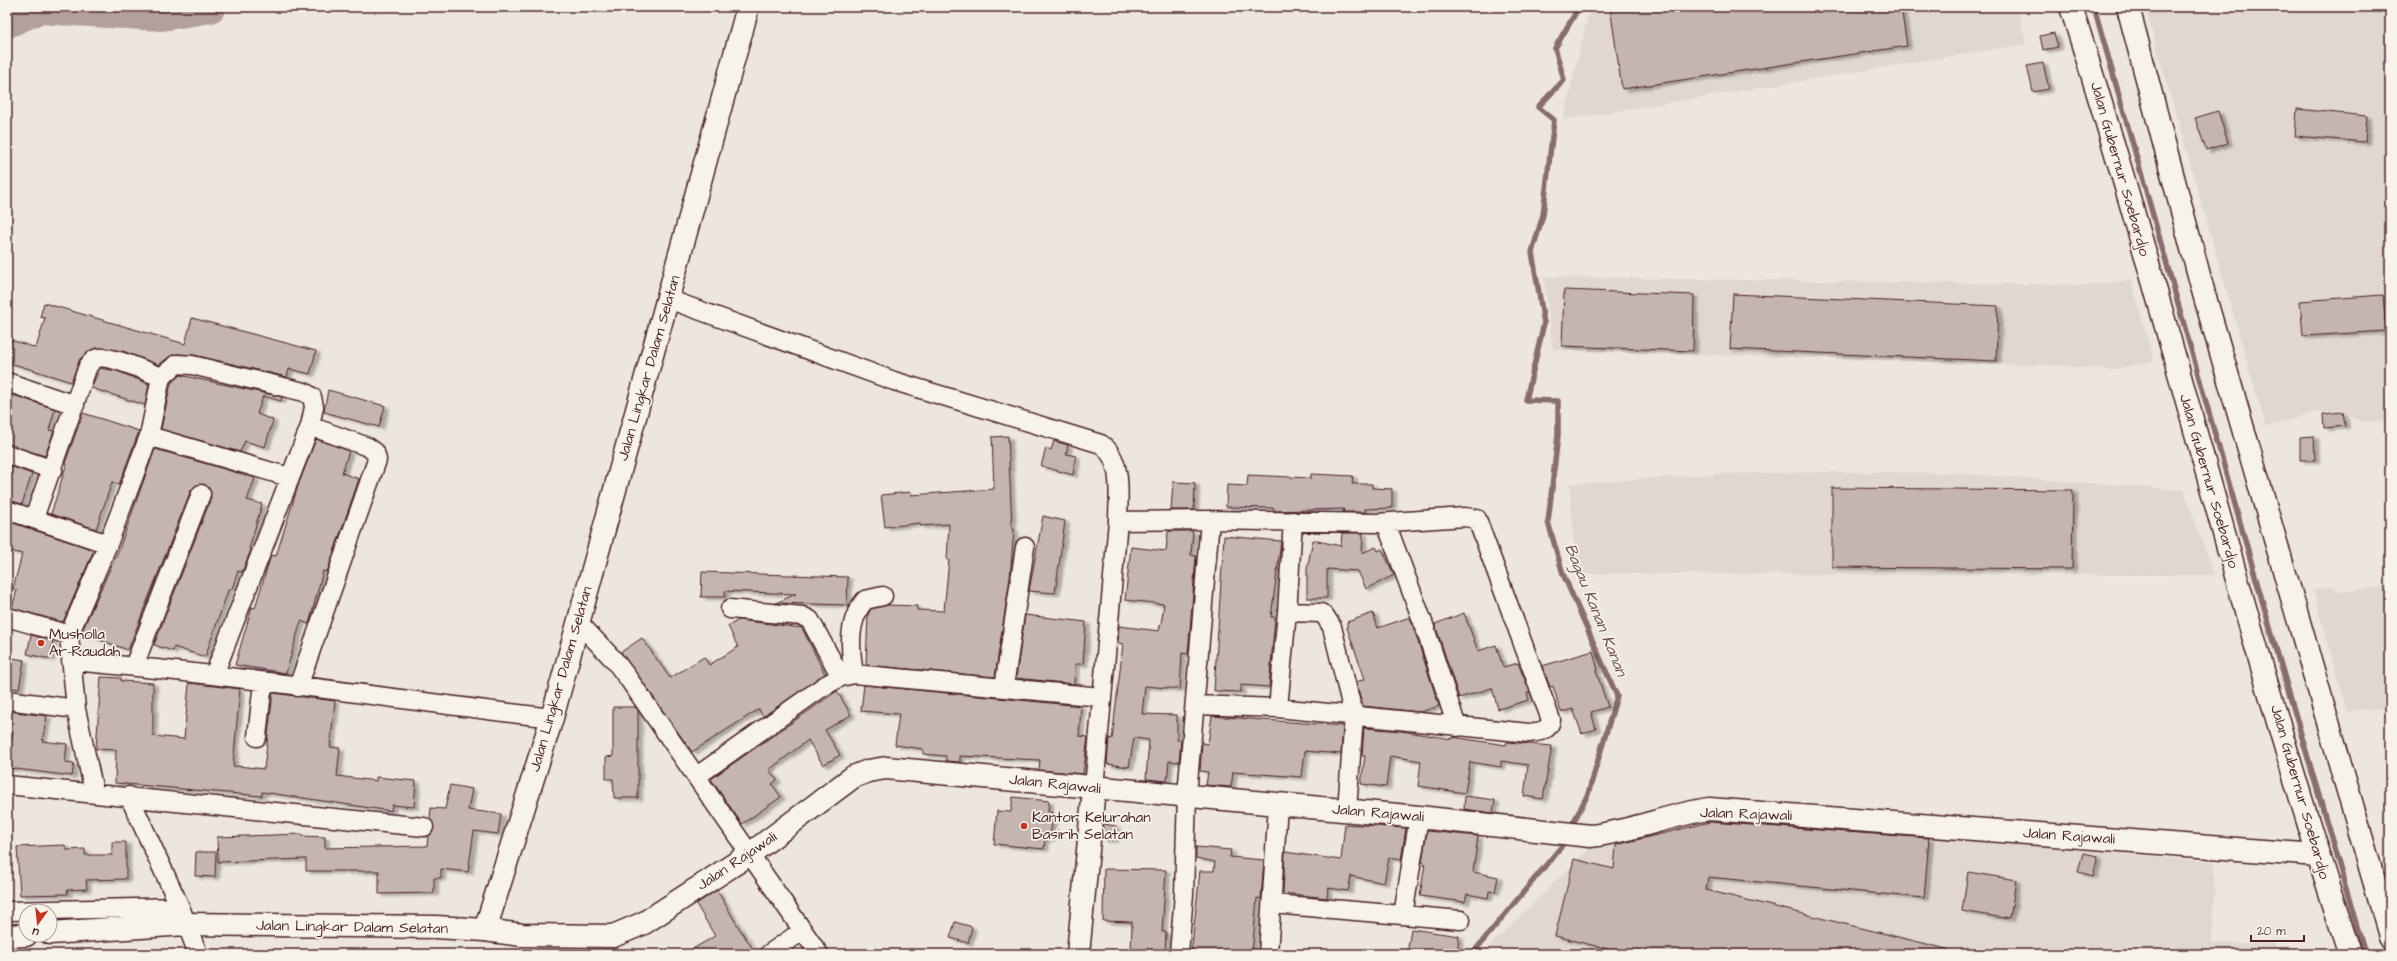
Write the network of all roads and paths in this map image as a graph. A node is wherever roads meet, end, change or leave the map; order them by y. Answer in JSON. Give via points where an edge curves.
{"nodes":[{"id":1,"x":748,"y":7,"type":"edge"},
{"id":2,"x":2071,"y":7,"type":"edge"},
{"id":3,"x":2128,"y":7,"type":"edge"},
{"id":4,"x":668,"y":299,"type":"junction"},
{"id":5,"x":161,"y":377,"type":"junction"},
{"id":6,"x":7,"y":382,"type":"edge"},
{"id":7,"x":75,"y":405,"type":"junction"},
{"id":8,"x":310,"y":426,"type":"junction"},
{"id":9,"x":149,"y":436,"type":"junction"},
{"id":10,"x":7,"y":454,"type":"edge"},
{"id":11,"x":53,"y":470,"type":"junction"},
{"id":12,"x":289,"y":476,"type":"junction"},
{"id":13,"x":201,"y":494,"type":"dead end"},
{"id":14,"x":7,"y":510,"type":"edge"},
{"id":15,"x":34,"y":518,"type":"junction"},
{"id":16,"x":1210,"y":520,"type":"junction"},
{"id":17,"x":1118,"y":521,"type":"junction"},
{"id":18,"x":1293,"y":521,"type":"junction"},
{"id":19,"x":1386,"y":523,"type":"junction"},
{"id":20,"x":108,"y":544,"type":"junction"},
{"id":21,"x":1025,"y":547,"type":"dead end"},
{"id":22,"x":883,"y":596,"type":"dead end"},
{"id":23,"x":730,"y":609,"type":"dead end"},
{"id":24,"x":1287,"y":612,"type":"junction"},
{"id":25,"x":7,"y":617,"type":"edge"},
{"id":26,"x":578,"y":622,"type":"junction"},
{"id":27,"x":69,"y":635,"type":"junction"},
{"id":28,"x":71,"y":661,"type":"junction"},
{"id":29,"x":134,"y":666,"type":"junction"},
{"id":30,"x":214,"y":675,"type":"junction"},
{"id":31,"x":847,"y":676,"type":"junction"},
{"id":32,"x":264,"y":682,"type":"junction"},
{"id":33,"x":298,"y":687,"type":"junction"},
{"id":34,"x":1004,"y":687,"type":"junction"},
{"id":35,"x":1102,"y":697,"type":"junction"},
{"id":36,"x":7,"y":700,"type":"edge"},
{"id":37,"x":1196,"y":705,"type":"junction"},
{"id":38,"x":1278,"y":708,"type":"junction"},
{"id":39,"x":76,"y":709,"type":"junction"},
{"id":40,"x":1354,"y":716,"type":"junction"},
{"id":41,"x":552,"y":718,"type":"junction"},
{"id":42,"x":1457,"y":726,"type":"junction"},
{"id":43,"x":257,"y":737,"type":"dead end"},
{"id":44,"x":697,"y":776,"type":"junction"},
{"id":45,"x":7,"y":785,"type":"edge"},
{"id":46,"x":1094,"y":788,"type":"junction"},
{"id":47,"x":94,"y":792,"type":"junction"},
{"id":48,"x":1187,"y":795,"type":"junction"},
{"id":49,"x":129,"y":796,"type":"junction"},
{"id":50,"x":1278,"y":805,"type":"junction"},
{"id":51,"x":1347,"y":810,"type":"junction"},
{"id":52,"x":1419,"y":816,"type":"junction"},
{"id":53,"x":424,"y":827,"type":"dead end"},
{"id":54,"x":750,"y":854,"type":"junction"},
{"id":55,"x":2317,"y":855,"type":"junction"},
{"id":56,"x":1273,"y":904,"type":"junction"},
{"id":57,"x":7,"y":911,"type":"edge"},
{"id":58,"x":183,"y":915,"type":"junction"},
{"id":59,"x":1403,"y":915,"type":"junction"},
{"id":60,"x":1460,"y":920,"type":"dead end"},
{"id":61,"x":485,"y":930,"type":"junction"},
{"id":62,"x":802,"y":931,"type":"junction"},
{"id":63,"x":58,"y":932,"type":"edge"},
{"id":64,"x":2390,"y":936,"type":"edge"},
{"id":65,"x":198,"y":954,"type":"edge"},
{"id":66,"x":769,"y":954,"type":"edge"},
{"id":67,"x":819,"y":954,"type":"edge"},
{"id":68,"x":1078,"y":954,"type":"edge"},
{"id":69,"x":1179,"y":954,"type":"edge"},
{"id":70,"x":1268,"y":954,"type":"edge"},
{"id":71,"x":2350,"y":954,"type":"edge"}],
"edges":[{"from":1,"to":4,"type":"main road","name":"Jalan Lingkar Dalam Selatan"},
{"from":2,"to":55,"type":"main road","name":"Jalan Gubernur Soebardjo","via":[[2145,254]]},
{"from":3,"to":64,"type":"main road","via":[[2204,294]]},
{"from":4,"to":17,"type":"street","via":[[894,381],[1100,444],[1108,449],[1113,457],[1118,480]]},
{"from":4,"to":26,"type":"main road","name":"Jalan Lingkar Dalam Selatan"},
{"from":5,"to":7,"type":"street","via":[[98,358],[88,366]]},
{"from":5,"to":8,"type":"street","via":[[177,364],[192,365],[304,392],[312,397],[314,406]]},
{"from":5,"to":9,"type":"street"},
{"from":6,"to":7,"type":"street"},
{"from":7,"to":11,"type":"street"},
{"from":8,"to":12,"type":"street"},
{"from":8,"to":33,"type":"street","via":[[368,447],[375,452],[377,460]]},
{"from":9,"to":12,"type":"street"},
{"from":9,"to":20,"type":"street"},
{"from":10,"to":11,"type":"street"},
{"from":11,"to":15,"type":"street"},
{"from":12,"to":30,"type":"street"},
{"from":13,"to":29,"type":"street"},
{"from":14,"to":15,"type":"street"},
{"from":15,"to":20,"type":"street"},
{"from":16,"to":17,"type":"street"},
{"from":16,"to":18,"type":"street"},
{"from":16,"to":37,"type":"street"},
{"from":17,"to":35,"type":"street"},
{"from":18,"to":19,"type":"street"},
{"from":18,"to":24,"type":"street"},
{"from":19,"to":42,"type":"street","via":[[1424,625]]},
{"from":19,"to":42,"type":"street","via":[[1465,517],[1477,519],[1551,720],[1546,729],[1529,733]]},
{"from":20,"to":27,"type":"street"},
{"from":21,"to":34,"type":"street"},
{"from":22,"to":31,"type":"street","via":[[865,600],[856,618]]},
{"from":23,"to":31,"type":"street","via":[[802,616],[810,620]]},
{"from":24,"to":38,"type":"street"},
{"from":24,"to":40,"type":"street","via":[[1316,612],[1329,621]]},
{"from":25,"to":27,"type":"street"},
{"from":26,"to":41,"type":"main road","name":"Jalan Lingkar Dalam Selatan"},
{"from":26,"to":44,"type":"street","via":[[615,661]]},
{"from":27,"to":28,"type":"street"},
{"from":28,"to":29,"type":"street"},
{"from":28,"to":39,"type":"street"},
{"from":29,"to":30,"type":"street"},
{"from":30,"to":32,"type":"street"},
{"from":31,"to":34,"type":"street"},
{"from":31,"to":44,"type":"street","via":[[824,686]]},
{"from":32,"to":33,"type":"street"},
{"from":32,"to":43,"type":"street"},
{"from":33,"to":41,"type":"street"},
{"from":34,"to":35,"type":"street"},
{"from":35,"to":46,"type":"street"},
{"from":36,"to":39,"type":"street"},
{"from":37,"to":38,"type":"street"},
{"from":37,"to":48,"type":"street"},
{"from":38,"to":40,"type":"street"},
{"from":39,"to":47,"type":"street"},
{"from":40,"to":42,"type":"street"},
{"from":40,"to":51,"type":"street"},
{"from":41,"to":61,"type":"main road","name":"Jalan Lingkar Dalam Selatan"},
{"from":44,"to":54,"type":"street"},
{"from":45,"to":47,"type":"street"},
{"from":46,"to":48,"type":"main road","name":"Jalan Rajawali"},
{"from":46,"to":54,"type":"main road","name":"Jalan Rajawali","via":[[909,769],[886,768],[868,771],[853,777]]},
{"from":46,"to":68,"type":"main road"},
{"from":47,"to":49,"type":"street"},
{"from":48,"to":50,"type":"main road","name":"Jalan Rajawali"},
{"from":48,"to":69,"type":"street"},
{"from":49,"to":53,"type":"street"},
{"from":49,"to":58,"type":"street"},
{"from":50,"to":51,"type":"main road","name":"Jalan Rajawali"},
{"from":50,"to":56,"type":"street"},
{"from":51,"to":52,"type":"main road","name":"Jalan Rajawali"},
{"from":52,"to":55,"type":"main road","name":"Jalan Rajawali","via":[[1590,836],[1615,833],[1709,809]]},
{"from":52,"to":59,"type":"street"},
{"from":54,"to":61,"type":"main road","name":"Jalan Rajawali","via":[[644,923],[613,936],[522,935]]},
{"from":54,"to":62,"type":"street"},
{"from":55,"to":71,"type":"main road","name":"Jalan Gubernur Soebardjo"},
{"from":56,"to":59,"type":"street"},
{"from":56,"to":70,"type":"street"},
{"from":57,"to":58,"type":"street"},
{"from":58,"to":61,"type":"main road","name":"Jalan Lingkar Dalam Selatan"},
{"from":58,"to":63,"type":"main road","name":"Jalan Lingkar Dalam Selatan"},
{"from":58,"to":65,"type":"street"},
{"from":59,"to":60,"type":"street"},
{"from":62,"to":66,"type":"street"},
{"from":62,"to":67,"type":"street"}]}
